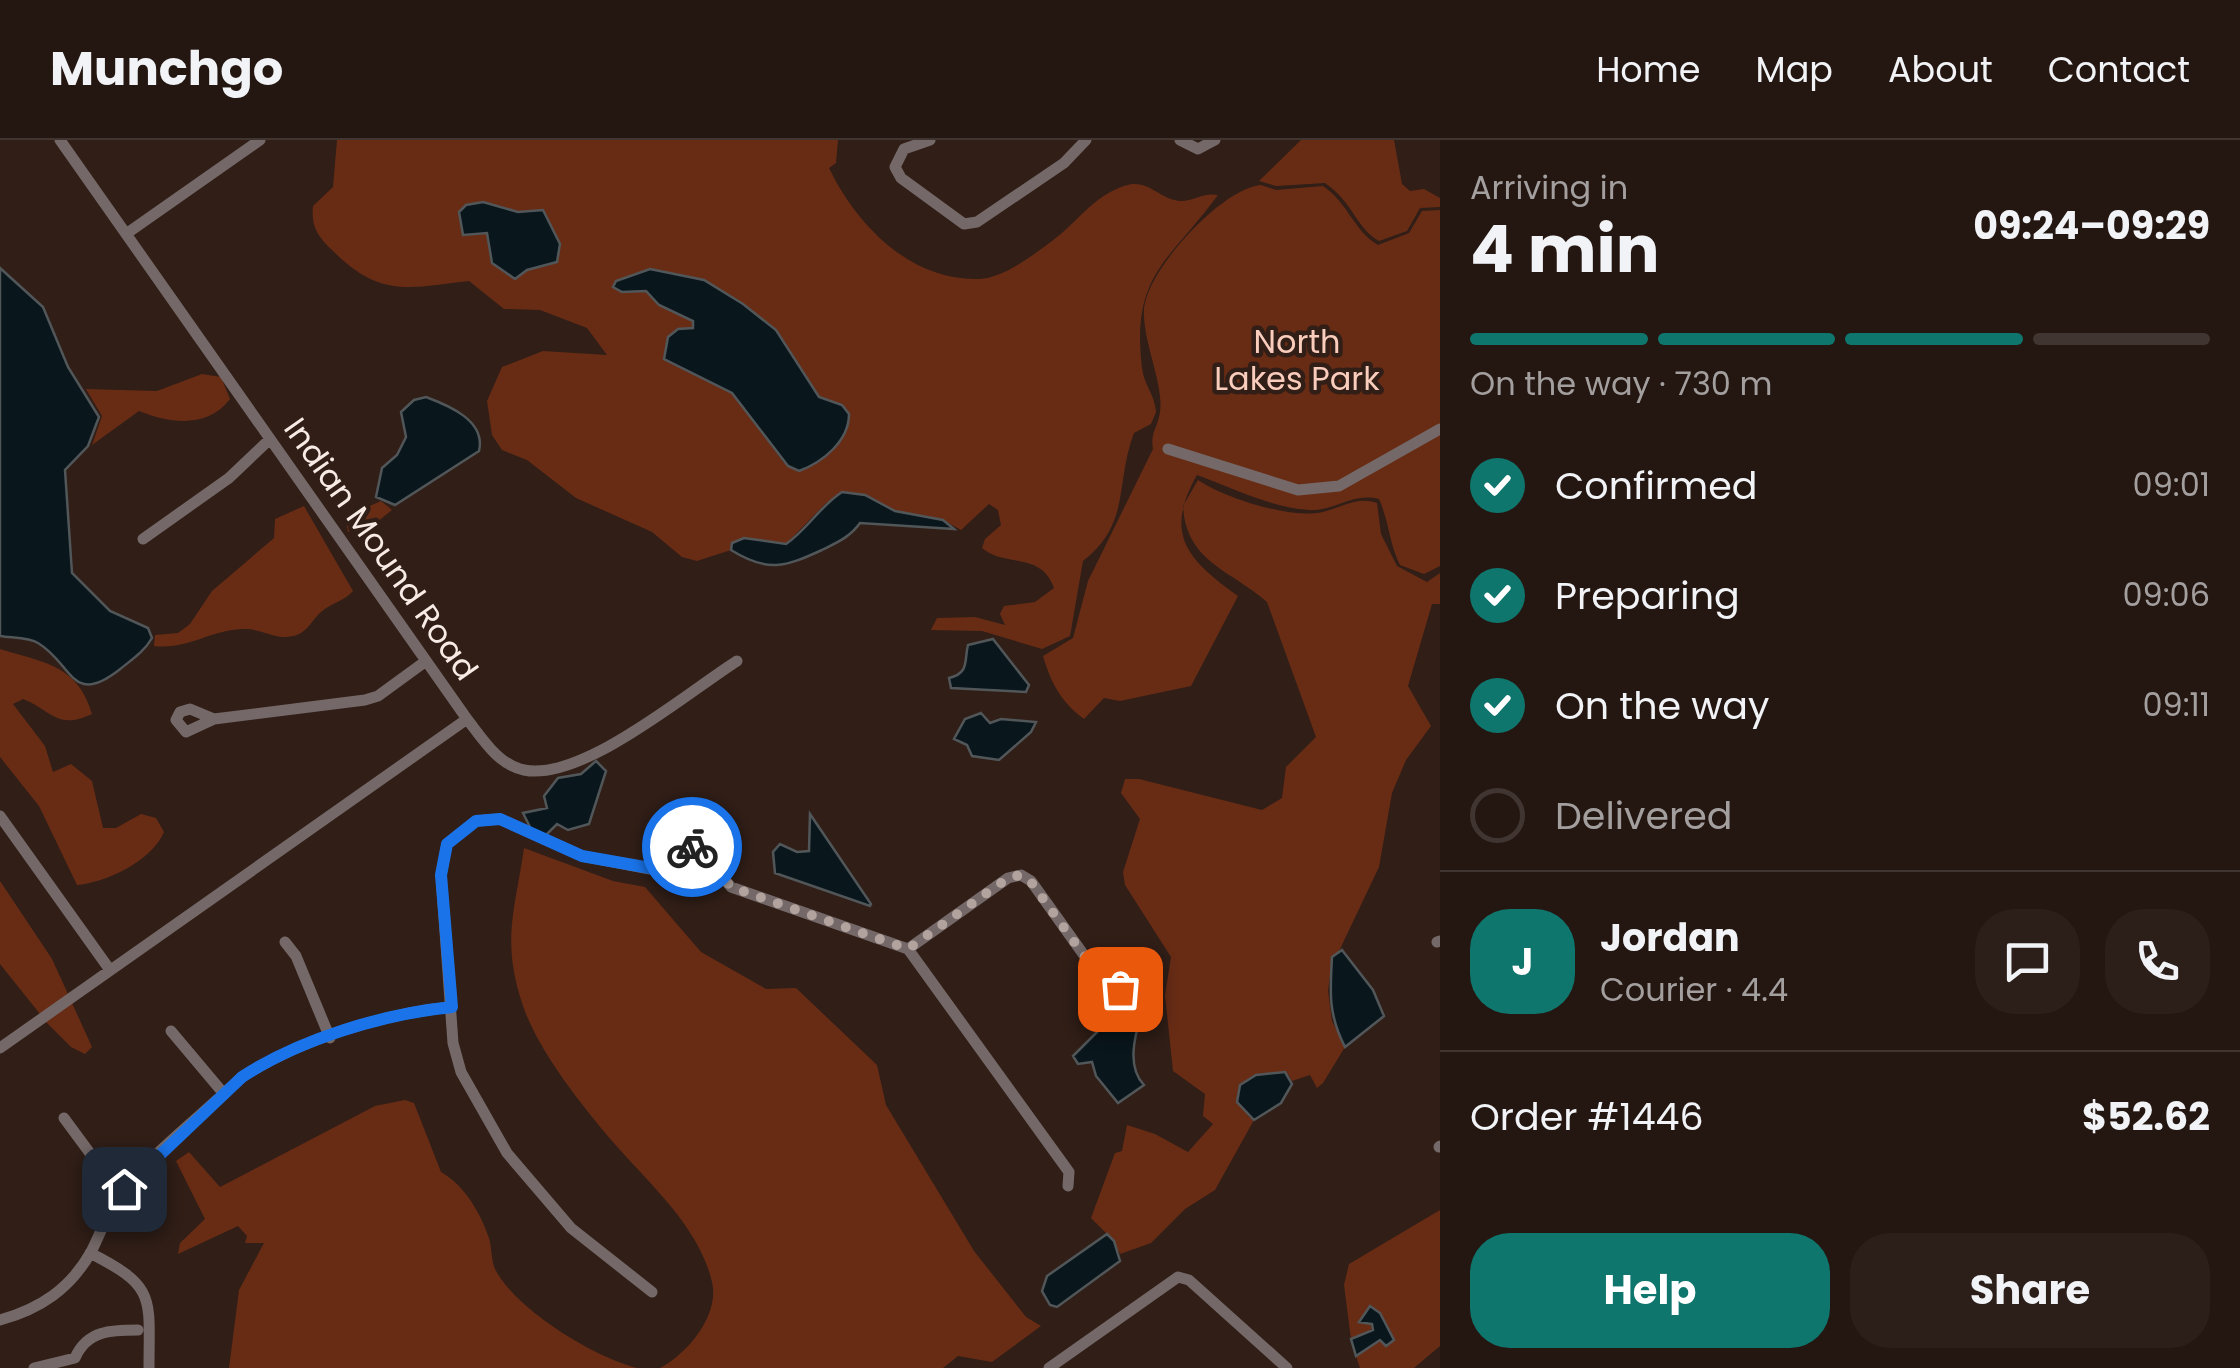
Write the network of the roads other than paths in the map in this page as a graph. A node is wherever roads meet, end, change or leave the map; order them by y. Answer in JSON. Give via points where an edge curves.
{"nodes":[{"id":1,"x":60,"y":140,"type":"edge"},
{"id":2,"x":260,"y":140,"type":"edge"},
{"id":3,"x":930,"y":140,"type":"edge"},
{"id":4,"x":1086,"y":140,"type":"edge"},
{"id":5,"x":1180,"y":140,"type":"edge"},
{"id":6,"x":1214,"y":140,"type":"edge"},
{"id":7,"x":126,"y":234,"type":"junction"},
{"id":8,"x":1440,"y":430,"type":"edge"},
{"id":9,"x":270,"y":439,"type":"junction"},
{"id":10,"x":1168,"y":449,"type":"dead end"},
{"id":11,"x":143,"y":540,"type":"dead end"},
{"id":12,"x":426,"y":661,"type":"junction"},
{"id":13,"x":736,"y":661,"type":"dead end"},
{"id":14,"x":214,"y":719,"type":"dead end"},
{"id":15,"x":467,"y":719,"type":"junction"},
{"id":16,"x":0,"y":816,"type":"edge"},
{"id":17,"x":284,"y":942,"type":"dead end"},
{"id":18,"x":908,"y":949,"type":"junction"},
{"id":19,"x":110,"y":970,"type":"junction"},
{"id":20,"x":1120,"y":989,"type":"dead end"},
{"id":21,"x":452,"y":1007,"type":"junction"},
{"id":22,"x":171,"y":1031,"type":"dead end"},
{"id":23,"x":330,"y":1038,"type":"junction"},
{"id":24,"x":0,"y":1048,"type":"edge"},
{"id":25,"x":224,"y":1094,"type":"junction"},
{"id":26,"x":64,"y":1118,"type":"dead end"},
{"id":27,"x":1068,"y":1186,"type":"dead end"},
{"id":28,"x":124,"y":1189,"type":"junction"},
{"id":29,"x":90,"y":1253,"type":"junction"},
{"id":30,"x":652,"y":1292,"type":"dead end"},
{"id":31,"x":0,"y":1320,"type":"edge"},
{"id":32,"x":138,"y":1330,"type":"dead end"},
{"id":33,"x":75,"y":1363,"type":"edge"},
{"id":34,"x":34,"y":1368,"type":"edge"},
{"id":35,"x":149,"y":1368,"type":"edge"},
{"id":36,"x":1049,"y":1368,"type":"edge"},
{"id":37,"x":1286,"y":1368,"type":"edge"}],
"edges":[{"from":1,"to":7,"type":"street","name":"Indian Mound Road"},
{"from":2,"to":7,"type":"street"},
{"from":3,"to":4,"type":"street","via":[[904,149],[895,167],[964,224],[978,222]]},
{"from":5,"to":6,"type":"street","via":[[1198,149]]},
{"from":7,"to":9,"type":"street","name":"Indian Mound Road"},
{"from":8,"to":10,"type":"street","via":[[1320,491]]},
{"from":9,"to":11,"type":"street","via":[[229,478]]},
{"from":9,"to":12,"type":"street","name":"Indian Mound Road"},
{"from":12,"to":14,"type":"street","via":[[365,700]]},
{"from":12,"to":15,"type":"street","name":"Indian Mound Road"},
{"from":13,"to":15,"type":"street","via":[[620,741],[543,771],[504,762]]},
{"from":15,"to":19,"type":"street","name":"Indian Mound Road"},
{"from":16,"to":19,"type":"street"},
{"from":17,"to":23,"type":"street"},
{"from":18,"to":20,"type":"street","via":[[1021,875],[1106,986]]},
{"from":18,"to":21,"type":"street","via":[[731,887],[697,846],[650,868],[582,856],[500,819],[476,821],[447,844],[441,875]]},
{"from":18,"to":27,"type":"street","via":[[1069,1172]]},
{"from":19,"to":24,"type":"street","name":"Indian Mound Road"},
{"from":21,"to":23,"type":"street","via":[[406,1012]]},
{"from":21,"to":30,"type":"street","via":[[461,1072],[507,1153],[572,1228]]},
{"from":22,"to":25,"type":"street"},
{"from":23,"to":25,"type":"street","via":[[263,1063]]},
{"from":25,"to":28,"type":"street"},
{"from":26,"to":28,"type":"street"},
{"from":28,"to":29,"type":"street"},
{"from":29,"to":31,"type":"street","via":[[64,1289],[31,1312]]},
{"from":29,"to":35,"type":"street","via":[[140,1283],[148,1302]]},
{"from":32,"to":33,"type":"street","via":[[108,1328],[80,1346]]},
{"from":33,"to":34,"type":"street"},
{"from":36,"to":37,"type":"street","via":[[1178,1276]]}]}
